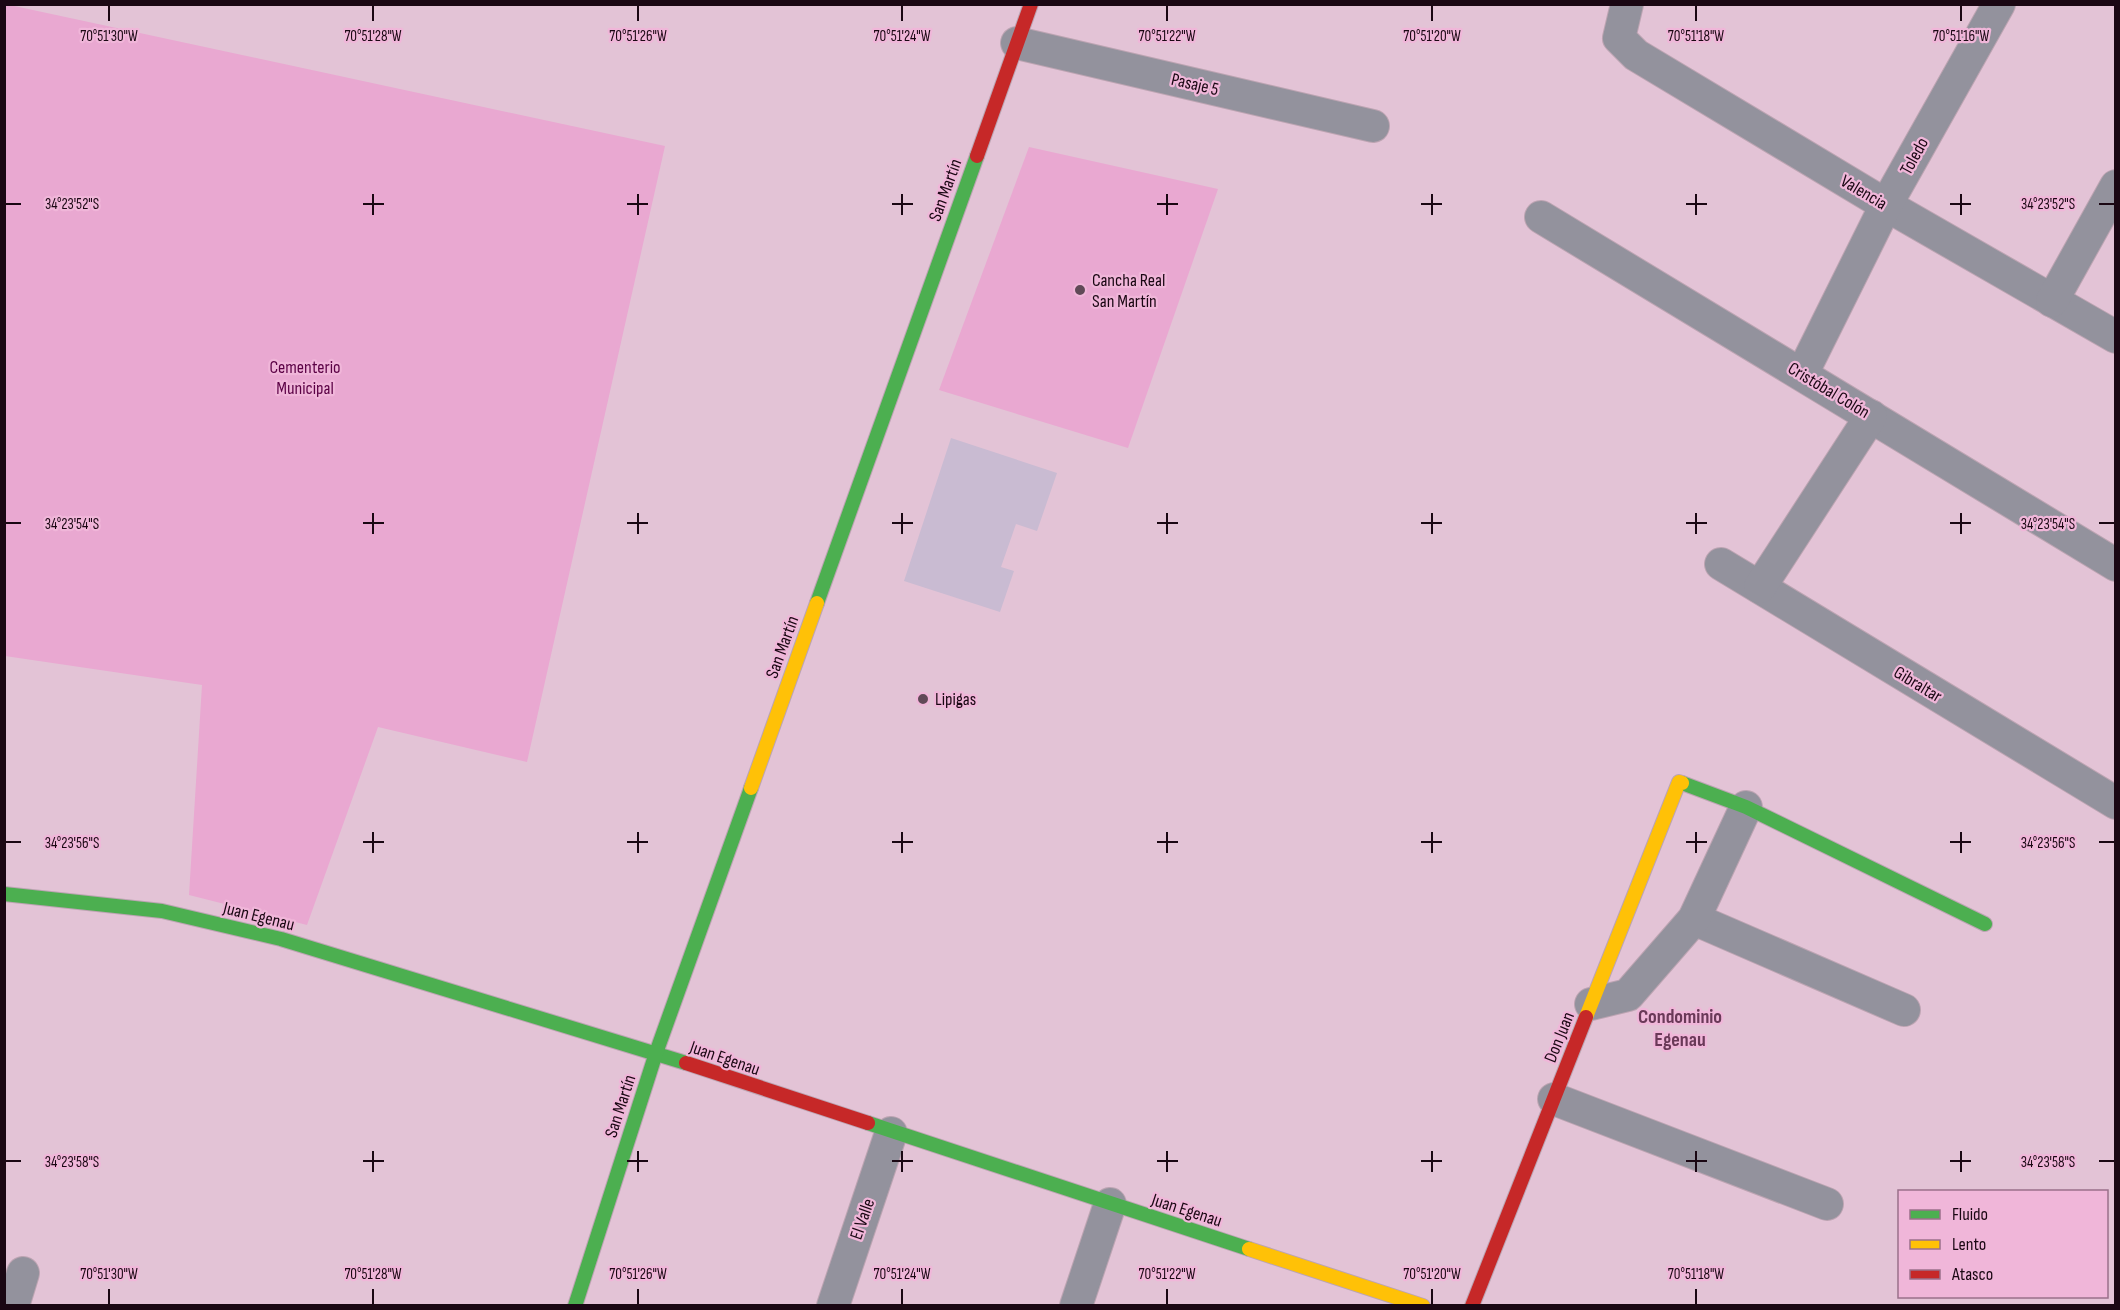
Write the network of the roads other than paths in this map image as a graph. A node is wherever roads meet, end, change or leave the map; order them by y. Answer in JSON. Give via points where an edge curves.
{"nodes":[{"id":1,"x":1031,"y":4,"type":"edge"},
{"id":2,"x":1627,"y":4,"type":"edge"},
{"id":3,"x":1999,"y":4,"type":"edge"},
{"id":4,"x":1017,"y":43,"type":"junction"},
{"id":5,"x":1373,"y":126,"type":"dead end"},
{"id":6,"x":2115,"y":186,"type":"edge"},
{"id":7,"x":1886,"y":206,"type":"junction"},
{"id":8,"x":1541,"y":217,"type":"dead end"},
{"id":9,"x":2052,"y":301,"type":"junction"},
{"id":10,"x":2115,"y":337,"type":"edge"},
{"id":11,"x":1802,"y":374,"type":"junction"},
{"id":12,"x":1871,"y":416,"type":"junction"},
{"id":13,"x":1721,"y":564,"type":"dead end"},
{"id":14,"x":2115,"y":565,"type":"edge"},
{"id":15,"x":1760,"y":587,"type":"junction"},
{"id":16,"x":2115,"y":803,"type":"edge"},
{"id":17,"x":1746,"y":807,"type":"junction"},
{"id":18,"x":4,"y":894,"type":"edge"},
{"id":19,"x":1694,"y":919,"type":"junction"},
{"id":20,"x":1986,"y":924,"type":"dead end"},
{"id":21,"x":1591,"y":1004,"type":"junction"},
{"id":22,"x":1904,"y":1010,"type":"dead end"},
{"id":23,"x":656,"y":1053,"type":"junction"},
{"id":24,"x":1554,"y":1099,"type":"junction"},
{"id":25,"x":891,"y":1132,"type":"junction"},
{"id":26,"x":1110,"y":1204,"type":"junction"},
{"id":27,"x":1827,"y":1204,"type":"dead end"},
{"id":28,"x":23,"y":1273,"type":"dead end"},
{"id":29,"x":13,"y":1305,"type":"edge"},
{"id":30,"x":575,"y":1305,"type":"edge"},
{"id":31,"x":833,"y":1305,"type":"edge"},
{"id":32,"x":1076,"y":1305,"type":"edge"},
{"id":33,"x":1422,"y":1305,"type":"edge"},
{"id":34,"x":1472,"y":1305,"type":"edge"}],
"edges":[{"from":1,"to":4,"type":"street","name":"San Martín"},
{"from":2,"to":7,"type":"street","name":"Valencia","via":[[1619,38],[1636,55]]},
{"from":3,"to":7,"type":"street","name":"Toledo"},
{"from":4,"to":5,"type":"street","name":"Pasaje 5"},
{"from":4,"to":23,"type":"street","name":"San Martín"},
{"from":6,"to":9,"type":"street"},
{"from":7,"to":9,"type":"street","name":"Valencia"},
{"from":7,"to":11,"type":"street","name":"Toledo"},
{"from":8,"to":11,"type":"street","name":"Cristóbal Colón"},
{"from":9,"to":10,"type":"street","name":"Valencia"},
{"from":11,"to":12,"type":"street","name":"Cristóbal Colón"},
{"from":12,"to":14,"type":"street","name":"Cristóbal Colón"},
{"from":12,"to":15,"type":"street"},
{"from":13,"to":15,"type":"street","name":"Gibraltar"},
{"from":15,"to":16,"type":"street","name":"Gibraltar"},
{"from":17,"to":19,"type":"street"},
{"from":17,"to":20,"type":"street"},
{"from":17,"to":21,"type":"street","name":"Don Juan","via":[[1679,782]]},
{"from":18,"to":23,"type":"street","name":"Juan Egenau","via":[[162,911],[281,939]]},
{"from":19,"to":21,"type":"street","via":[[1628,995]]},
{"from":19,"to":22,"type":"street"},
{"from":21,"to":24,"type":"street","name":"Don Juan"},
{"from":23,"to":25,"type":"street","name":"Juan Egenau"},
{"from":23,"to":30,"type":"street","name":"San Martín"},
{"from":24,"to":27,"type":"street"},
{"from":24,"to":34,"type":"street","name":"Don Juan"},
{"from":25,"to":26,"type":"street","name":"Juan Egenau"},
{"from":25,"to":31,"type":"street","name":"El Valle"},
{"from":26,"to":32,"type":"street"},
{"from":26,"to":33,"type":"street","name":"Juan Egenau"},
{"from":28,"to":29,"type":"street"}]}
